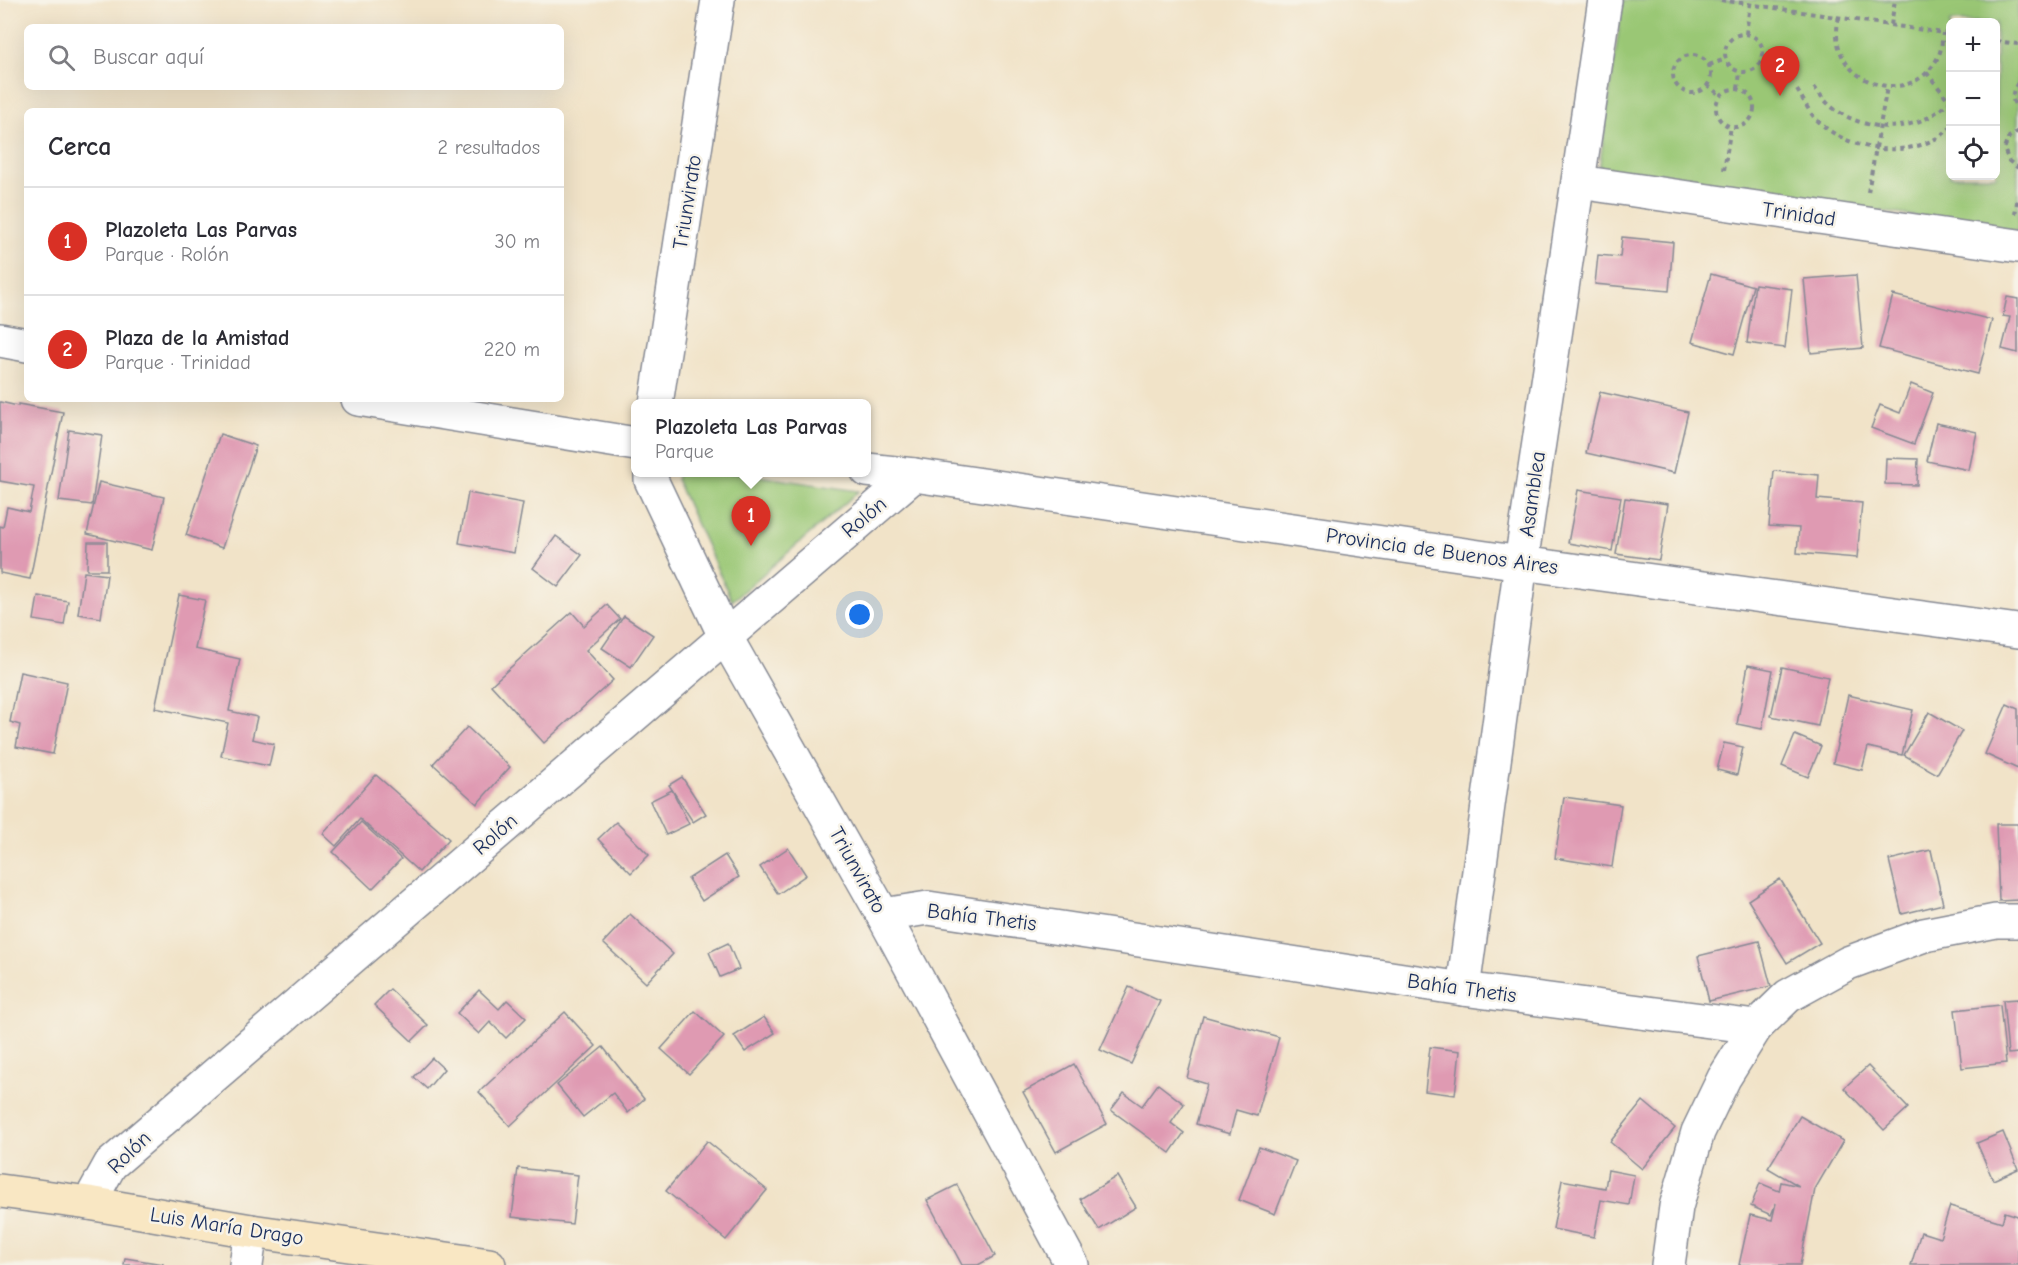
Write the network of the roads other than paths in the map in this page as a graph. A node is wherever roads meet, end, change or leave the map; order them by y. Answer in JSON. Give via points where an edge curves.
{"nodes":[{"id":1,"x":718,"y":0,"type":"edge"},
{"id":2,"x":1605,"y":0,"type":"edge"},
{"id":3,"x":1579,"y":182,"type":"junction"},
{"id":4,"x":2018,"y":246,"type":"edge"},
{"id":5,"x":0,"y":340,"type":"edge"},
{"id":6,"x":24,"y":344,"type":"edge"},
{"id":7,"x":657,"y":399,"type":"edge"},
{"id":8,"x":377,"y":402,"type":"edge"},
{"id":9,"x":631,"y":443,"type":"edge"},
{"id":10,"x":871,"y":470,"type":"edge"},
{"id":11,"x":914,"y":475,"type":"junction"},
{"id":12,"x":651,"y":477,"type":"edge"},
{"id":13,"x":1521,"y":563,"type":"junction"},
{"id":14,"x":2018,"y":631,"type":"edge"},
{"id":15,"x":725,"y":636,"type":"junction"},
{"id":16,"x":883,"y":915,"type":"junction"},
{"id":17,"x":2018,"y":921,"type":"edge"},
{"id":18,"x":1463,"y":989,"type":"junction"},
{"id":19,"x":1756,"y":1027,"type":"junction"},
{"id":20,"x":0,"y":1191,"type":"edge"},
{"id":21,"x":89,"y":1203,"type":"junction"},
{"id":22,"x":251,"y":1231,"type":"junction"},
{"id":23,"x":246,"y":1265,"type":"edge"},
{"id":24,"x":489,"y":1265,"type":"edge"},
{"id":25,"x":1072,"y":1265,"type":"edge"},
{"id":26,"x":1668,"y":1265,"type":"edge"}],
"edges":[{"from":1,"to":7,"type":"street","name":"Triunvirato"},
{"from":2,"to":3,"type":"street","name":"Asamblea"},
{"from":3,"to":4,"type":"street","name":"Trinidad"},
{"from":3,"to":13,"type":"street","name":"Asamblea"},
{"from":5,"to":6,"type":"street"},
{"from":8,"to":9,"type":"street"},
{"from":10,"to":11,"type":"street","name":"Provincia de Buenos Aires"},
{"from":11,"to":13,"type":"street","name":"Provincia de Buenos Aires"},
{"from":11,"to":15,"type":"street","name":"Rolón"},
{"from":12,"to":15,"type":"street","name":"Triunvirato"},
{"from":13,"to":14,"type":"street","name":"Provincia de Buenos Aires"},
{"from":13,"to":18,"type":"street","name":"Asamblea"},
{"from":15,"to":16,"type":"street","name":"Triunvirato"},
{"from":15,"to":21,"type":"street","name":"Rolón","via":[[110,1165]]},
{"from":16,"to":18,"type":"street","name":"Bahía Thetis","via":[[928,908]]},
{"from":16,"to":25,"type":"street","name":"Triunvirato"},
{"from":17,"to":19,"type":"street","via":[[1996,921],[1924,935],[1848,963],[1788,996]]},
{"from":18,"to":19,"type":"street","name":"Bahía Thetis"},
{"from":19,"to":26,"type":"street","via":[[1724,1078],[1698,1132],[1676,1207]]},
{"from":20,"to":21,"type":"main road","name":"Luis María Drago"},
{"from":21,"to":22,"type":"main road","name":"Luis María Drago"},
{"from":22,"to":23,"type":"street"},
{"from":22,"to":24,"type":"main road","name":"Luis María Drago"}]}
